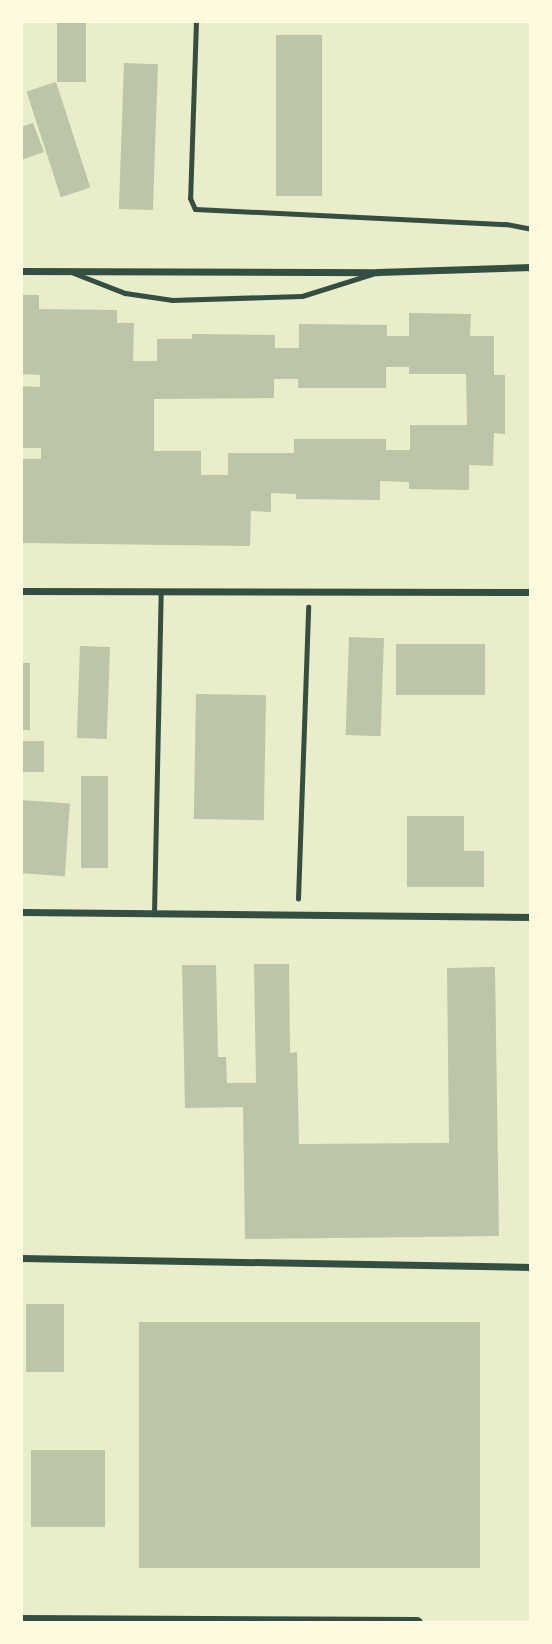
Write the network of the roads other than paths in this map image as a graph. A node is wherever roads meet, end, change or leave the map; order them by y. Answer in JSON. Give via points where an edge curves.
{"nodes":[{"id":1,"x":196,"y":21,"type":"edge"},
{"id":2,"x":531,"y":229,"type":"edge"},
{"id":3,"x":531,"y":267,"type":"edge"},
{"id":4,"x":21,"y":271,"type":"edge"},
{"id":5,"x":68,"y":271,"type":"junction"},
{"id":6,"x":378,"y":272,"type":"junction"},
{"id":7,"x":21,"y":591,"type":"edge"},
{"id":8,"x":161,"y":592,"type":"junction"},
{"id":9,"x":531,"y":592,"type":"edge"},
{"id":10,"x":21,"y":912,"type":"edge"},
{"id":11,"x":154,"y":914,"type":"junction"},
{"id":12,"x":531,"y":917,"type":"edge"},
{"id":13,"x":21,"y":1258,"type":"edge"},
{"id":14,"x":531,"y":1267,"type":"edge"},
{"id":15,"x":21,"y":1620,"type":"edge"},
{"id":16,"x":364,"y":1623,"type":"edge"},
{"id":17,"x":417,"y":1623,"type":"edge"}],
"edges":[{"from":1,"to":2,"type":"lane","via":[[190,198],[195,209],[506,224]]},
{"from":3,"to":6,"type":"street"},
{"from":4,"to":5,"type":"street"},
{"from":5,"to":6,"type":"street"},
{"from":5,"to":6,"type":"lane","via":[[125,293],[172,300],[302,296]]},
{"from":7,"to":8,"type":"street"},
{"from":8,"to":9,"type":"street"},
{"from":8,"to":11,"type":"lane"},
{"from":10,"to":11,"type":"street"},
{"from":11,"to":12,"type":"street"},
{"from":13,"to":14,"type":"street"},
{"from":15,"to":16,"type":"street"},
{"from":16,"to":17,"type":"street"}]}
